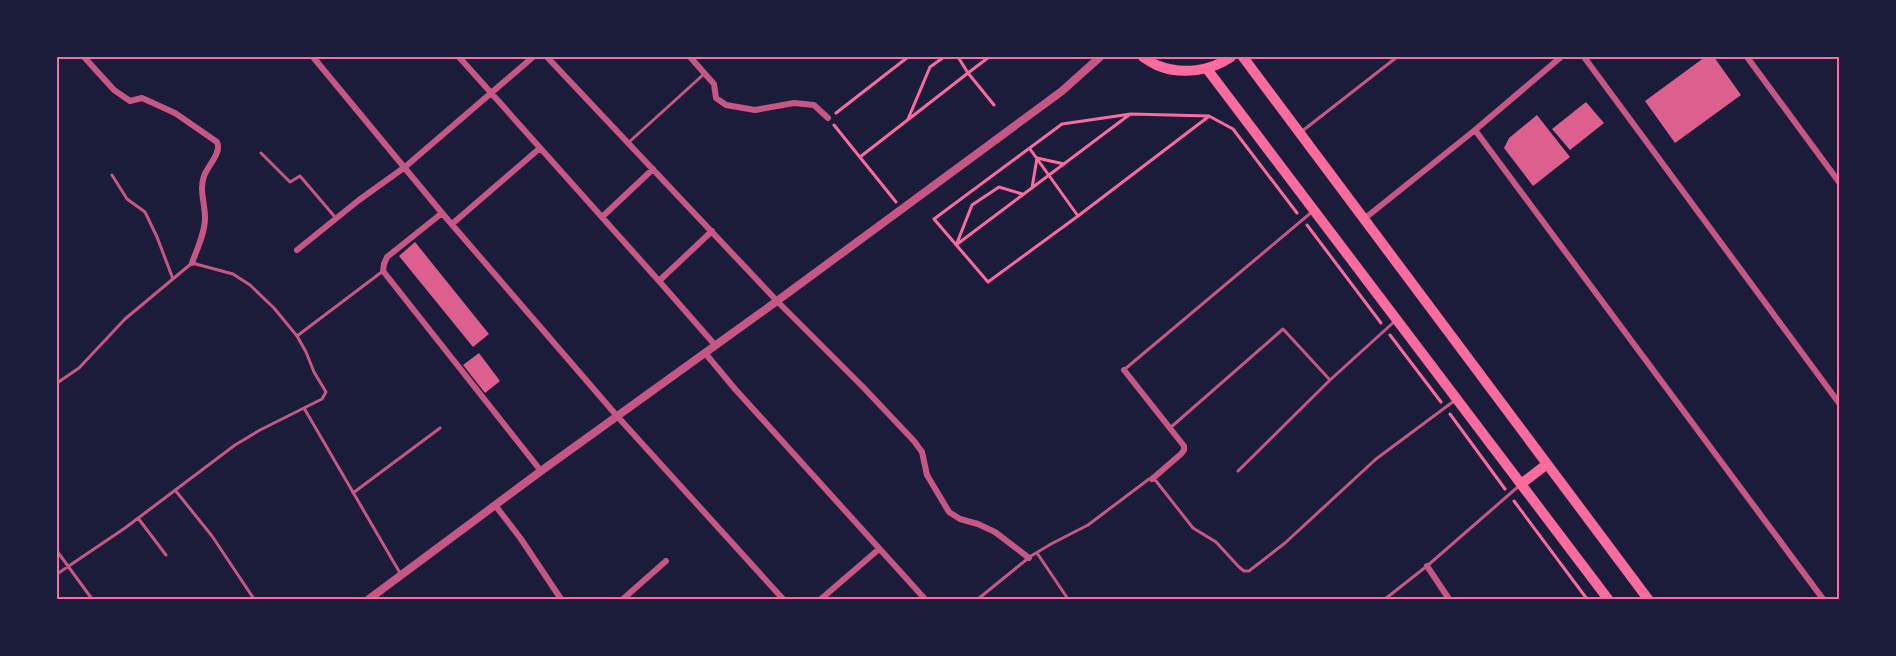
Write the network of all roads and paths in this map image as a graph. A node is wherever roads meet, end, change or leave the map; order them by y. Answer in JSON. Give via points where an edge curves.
{"nodes":[{"id":1,"x":84,"y":57,"type":"edge"},
{"id":2,"x":313,"y":57,"type":"edge"},
{"id":3,"x":459,"y":57,"type":"edge"},
{"id":4,"x":533,"y":57,"type":"edge"},
{"id":5,"x":547,"y":57,"type":"edge"},
{"id":6,"x":690,"y":57,"type":"edge"},
{"id":7,"x":908,"y":57,"type":"edge"},
{"id":8,"x":944,"y":57,"type":"edge"},
{"id":9,"x":958,"y":57,"type":"edge"},
{"id":10,"x":989,"y":57,"type":"edge"},
{"id":11,"x":1100,"y":57,"type":"edge"},
{"id":12,"x":1143,"y":57,"type":"edge"},
{"id":13,"x":1231,"y":57,"type":"edge"},
{"id":14,"x":1243,"y":57,"type":"edge"},
{"id":15,"x":1396,"y":57,"type":"edge"},
{"id":16,"x":1561,"y":57,"type":"edge"},
{"id":17,"x":1584,"y":57,"type":"edge"},
{"id":18,"x":1748,"y":57,"type":"edge"},
{"id":19,"x":1207,"y":69,"type":"junction"},
{"id":20,"x":968,"y":73,"type":"junction"},
{"id":21,"x":704,"y":74,"type":"junction"},
{"id":22,"x":491,"y":92,"type":"junction"},
{"id":23,"x":994,"y":105,"type":"dead end"},
{"id":24,"x":1131,"y":114,"type":"junction"},
{"id":25,"x":1209,"y":116,"type":"junction"},
{"id":26,"x":828,"y":118,"type":"junction"},
{"id":27,"x":907,"y":121,"type":"junction"},
{"id":28,"x":1475,"y":130,"type":"junction"},
{"id":29,"x":1299,"y":133,"type":"junction"},
{"id":30,"x":628,"y":143,"type":"junction"},
{"id":31,"x":540,"y":148,"type":"junction"},
{"id":32,"x":1030,"y":148,"type":"junction"},
{"id":33,"x":261,"y":153,"type":"dead end"},
{"id":34,"x":860,"y":157,"type":"junction"},
{"id":35,"x":1037,"y":158,"type":"junction"},
{"id":36,"x":1064,"y":164,"type":"junction"},
{"id":37,"x":405,"y":167,"type":"junction"},
{"id":38,"x":653,"y":169,"type":"junction"},
{"id":39,"x":112,"y":175,"type":"dead end"},
{"id":40,"x":1049,"y":175,"type":"junction"},
{"id":41,"x":1839,"y":182,"type":"edge"},
{"id":42,"x":1032,"y":188,"type":"junction"},
{"id":43,"x":1023,"y":195,"type":"junction"},
{"id":44,"x":901,"y":209,"type":"junction"},
{"id":45,"x":1314,"y":210,"type":"junction"},
{"id":46,"x":442,"y":213,"type":"junction"},
{"id":47,"x":1297,"y":213,"type":"dead end"},
{"id":48,"x":1078,"y":216,"type":"junction"},
{"id":49,"x":602,"y":217,"type":"junction"},
{"id":50,"x":337,"y":219,"type":"junction"},
{"id":51,"x":1364,"y":219,"type":"junction"},
{"id":52,"x":1304,"y":222,"type":"dead end"},
{"id":53,"x":452,"y":224,"type":"junction"},
{"id":54,"x":712,"y":231,"type":"junction"},
{"id":55,"x":956,"y":245,"type":"junction"},
{"id":56,"x":297,"y":250,"type":"dead end"},
{"id":57,"x":192,"y":263,"type":"junction"},
{"id":58,"x":383,"y":271,"type":"junction"},
{"id":59,"x":173,"y":279,"type":"junction"},
{"id":60,"x":660,"y":281,"type":"junction"},
{"id":61,"x":777,"y":302,"type":"junction"},
{"id":62,"x":1397,"y":320,"type":"junction"},
{"id":63,"x":1382,"y":324,"type":"dead end"},
{"id":64,"x":1389,"y":333,"type":"dead end"},
{"id":65,"x":297,"y":336,"type":"junction"},
{"id":66,"x":715,"y":345,"type":"junction"},
{"id":67,"x":705,"y":353,"type":"junction"},
{"id":68,"x":1124,"y":370,"type":"joint"},
{"id":69,"x":1330,"y":380,"type":"junction"},
{"id":70,"x":57,"y":383,"type":"edge"},
{"id":71,"x":1456,"y":399,"type":"junction"},
{"id":72,"x":1839,"y":403,"type":"edge"},
{"id":73,"x":1445,"y":407,"type":"junction"},
{"id":74,"x":303,"y":408,"type":"junction"},
{"id":75,"x":617,"y":416,"type":"junction"},
{"id":76,"x":440,"y":428,"type":"dead end"},
{"id":77,"x":1170,"y":428,"type":"junction"},
{"id":78,"x":1547,"y":464,"type":"junction"},
{"id":79,"x":541,"y":471,"type":"junction"},
{"id":80,"x":1238,"y":471,"type":"dead end"},
{"id":81,"x":1152,"y":479,"type":"junction"},
{"id":82,"x":1521,"y":484,"type":"junction"},
{"id":83,"x":175,"y":490,"type":"junction"},
{"id":84,"x":353,"y":492,"type":"junction"},
{"id":85,"x":1509,"y":494,"type":"junction"},
{"id":86,"x":495,"y":505,"type":"junction"},
{"id":87,"x":138,"y":518,"type":"junction"},
{"id":88,"x":879,"y":549,"type":"junction"},
{"id":89,"x":57,"y":551,"type":"edge"},
{"id":90,"x":1037,"y":553,"type":"junction"},
{"id":91,"x":166,"y":555,"type":"dead end"},
{"id":92,"x":1029,"y":558,"type":"junction"},
{"id":93,"x":666,"y":561,"type":"dead end"},
{"id":94,"x":68,"y":566,"type":"junction"},
{"id":95,"x":1427,"y":566,"type":"junction"},
{"id":96,"x":57,"y":574,"type":"edge"},
{"id":97,"x":401,"y":575,"type":"junction"},
{"id":98,"x":92,"y":599,"type":"edge"},
{"id":99,"x":254,"y":599,"type":"edge"},
{"id":100,"x":369,"y":599,"type":"edge"},
{"id":101,"x":561,"y":599,"type":"edge"},
{"id":102,"x":623,"y":599,"type":"edge"},
{"id":103,"x":783,"y":599,"type":"edge"},
{"id":104,"x":821,"y":599,"type":"edge"},
{"id":105,"x":925,"y":599,"type":"edge"},
{"id":106,"x":978,"y":599,"type":"edge"},
{"id":107,"x":1068,"y":599,"type":"edge"},
{"id":108,"x":1385,"y":599,"type":"edge"},
{"id":109,"x":1449,"y":599,"type":"edge"},
{"id":110,"x":1587,"y":599,"type":"edge"},
{"id":111,"x":1608,"y":599,"type":"edge"},
{"id":112,"x":1648,"y":599,"type":"edge"},
{"id":113,"x":1823,"y":599,"type":"edge"}],
"edges":[{"from":1,"to":57,"type":"street","via":[[121,96],[130,101],[141,98],[175,113],[217,142],[218,150],[203,177],[204,229]]},
{"from":2,"to":37,"type":"street"},
{"from":3,"to":22,"type":"street"},
{"from":4,"to":22,"type":"street"},
{"from":5,"to":30,"type":"street"},
{"from":6,"to":21,"type":"street"},
{"from":7,"to":26,"type":"path"},
{"from":8,"to":27,"type":"path","via":[[930,66]]},
{"from":9,"to":20,"type":"path"},
{"from":10,"to":20,"type":"path"},
{"from":11,"to":44,"type":"street","via":[[1062,91]]},
{"from":12,"to":19,"type":"main road","via":[[1160,67]]},
{"from":13,"to":19,"type":"main road"},
{"from":14,"to":29,"type":"main road"},
{"from":15,"to":29,"type":"lane"},
{"from":16,"to":28,"type":"street"},
{"from":17,"to":72,"type":"street"},
{"from":18,"to":41,"type":"street"},
{"from":19,"to":45,"type":"main road"},
{"from":20,"to":23,"type":"path"},
{"from":20,"to":27,"type":"path"},
{"from":21,"to":26,"type":"street","via":[[714,84],[716,98],[726,105],[755,110],[794,103],[814,105]]},
{"from":21,"to":30,"type":"lane"},
{"from":22,"to":31,"type":"street"},
{"from":22,"to":37,"type":"street"},
{"from":24,"to":25,"type":"path"},
{"from":24,"to":32,"type":"path","via":[[1062,124]]},
{"from":24,"to":36,"type":"path"},
{"from":25,"to":47,"type":"path","via":[[1233,129]]},
{"from":25,"to":48,"type":"path"},
{"from":26,"to":34,"type":"path"},
{"from":27,"to":34,"type":"path"},
{"from":28,"to":51,"type":"street"},
{"from":28,"to":113,"type":"street"},
{"from":29,"to":51,"type":"main road"},
{"from":30,"to":38,"type":"street"},
{"from":31,"to":49,"type":"street"},
{"from":31,"to":53,"type":"street"},
{"from":32,"to":35,"type":"path"},
{"from":32,"to":55,"type":"path","via":[[934,219]]},
{"from":33,"to":50,"type":"lane","via":[[290,182],[300,176]]},
{"from":34,"to":44,"type":"path"},
{"from":35,"to":36,"type":"path"},
{"from":35,"to":40,"type":"path"},
{"from":35,"to":42,"type":"path"},
{"from":36,"to":40,"type":"path"},
{"from":37,"to":46,"type":"street"},
{"from":37,"to":50,"type":"street"},
{"from":38,"to":49,"type":"street"},
{"from":38,"to":54,"type":"street"},
{"from":39,"to":59,"type":"lane","via":[[127,199],[145,212]]},
{"from":40,"to":42,"type":"path"},
{"from":40,"to":48,"type":"path"},
{"from":42,"to":43,"type":"path"},
{"from":43,"to":55,"type":"path"},
{"from":43,"to":55,"type":"path","via":[[999,187],[972,205]]},
{"from":44,"to":61,"type":"street"},
{"from":45,"to":62,"type":"main road"},
{"from":45,"to":68,"type":"lane"},
{"from":46,"to":53,"type":"street"},
{"from":46,"to":58,"type":"street","via":[[387,257]]},
{"from":48,"to":55,"type":"path","via":[[988,282]]},
{"from":49,"to":60,"type":"street"},
{"from":50,"to":56,"type":"street"},
{"from":51,"to":78,"type":"main road"},
{"from":52,"to":63,"type":"path"},
{"from":53,"to":75,"type":"street"},
{"from":54,"to":60,"type":"street"},
{"from":54,"to":61,"type":"street"},
{"from":57,"to":59,"type":"lane"},
{"from":57,"to":65,"type":"lane","via":[[242,279]]},
{"from":58,"to":65,"type":"lane"},
{"from":58,"to":79,"type":"street"},
{"from":59,"to":70,"type":"lane","via":[[125,319],[79,368]]},
{"from":60,"to":66,"type":"street"},
{"from":61,"to":66,"type":"street"},
{"from":61,"to":92,"type":"street","via":[[914,441],[922,452],[927,475],[949,512],[995,532]]},
{"from":62,"to":69,"type":"lane"},
{"from":62,"to":71,"type":"main road"},
{"from":64,"to":73,"type":"path"},
{"from":65,"to":74,"type":"lane","via":[[326,392],[322,399]]},
{"from":66,"to":67,"type":"street"},
{"from":67,"to":75,"type":"street"},
{"from":67,"to":88,"type":"street"},
{"from":68,"to":77,"type":"street"},
{"from":69,"to":77,"type":"lane","via":[[1283,329]]},
{"from":69,"to":80,"type":"lane"},
{"from":71,"to":73,"type":"lane"},
{"from":71,"to":82,"type":"main road"},
{"from":73,"to":81,"type":"lane","via":[[1376,459],[1249,571],[1239,567],[1209,536],[1192,528]]},
{"from":73,"to":85,"type":"path"},
{"from":74,"to":83,"type":"lane","via":[[235,445]]},
{"from":74,"to":84,"type":"lane"},
{"from":75,"to":79,"type":"street"},
{"from":75,"to":103,"type":"street"},
{"from":76,"to":84,"type":"lane"},
{"from":77,"to":81,"type":"street","via":[[1184,450]]},
{"from":78,"to":82,"type":"main road"},
{"from":78,"to":112,"type":"main road"},
{"from":79,"to":86,"type":"street"},
{"from":81,"to":90,"type":"lane","via":[[1088,525]]},
{"from":82,"to":85,"type":"lane"},
{"from":82,"to":111,"type":"main road"},
{"from":83,"to":87,"type":"lane"},
{"from":83,"to":99,"type":"lane"},
{"from":84,"to":97,"type":"lane"},
{"from":85,"to":95,"type":"lane"},
{"from":85,"to":110,"type":"path"},
{"from":86,"to":97,"type":"street"},
{"from":86,"to":101,"type":"street"},
{"from":87,"to":91,"type":"lane"},
{"from":87,"to":94,"type":"lane"},
{"from":88,"to":104,"type":"street"},
{"from":88,"to":105,"type":"street"},
{"from":89,"to":94,"type":"lane"},
{"from":90,"to":92,"type":"lane"},
{"from":90,"to":107,"type":"lane"},
{"from":92,"to":106,"type":"lane"},
{"from":93,"to":102,"type":"street"},
{"from":94,"to":96,"type":"lane"},
{"from":94,"to":98,"type":"lane"},
{"from":95,"to":108,"type":"lane"},
{"from":95,"to":109,"type":"street"},
{"from":97,"to":100,"type":"street"}]}
